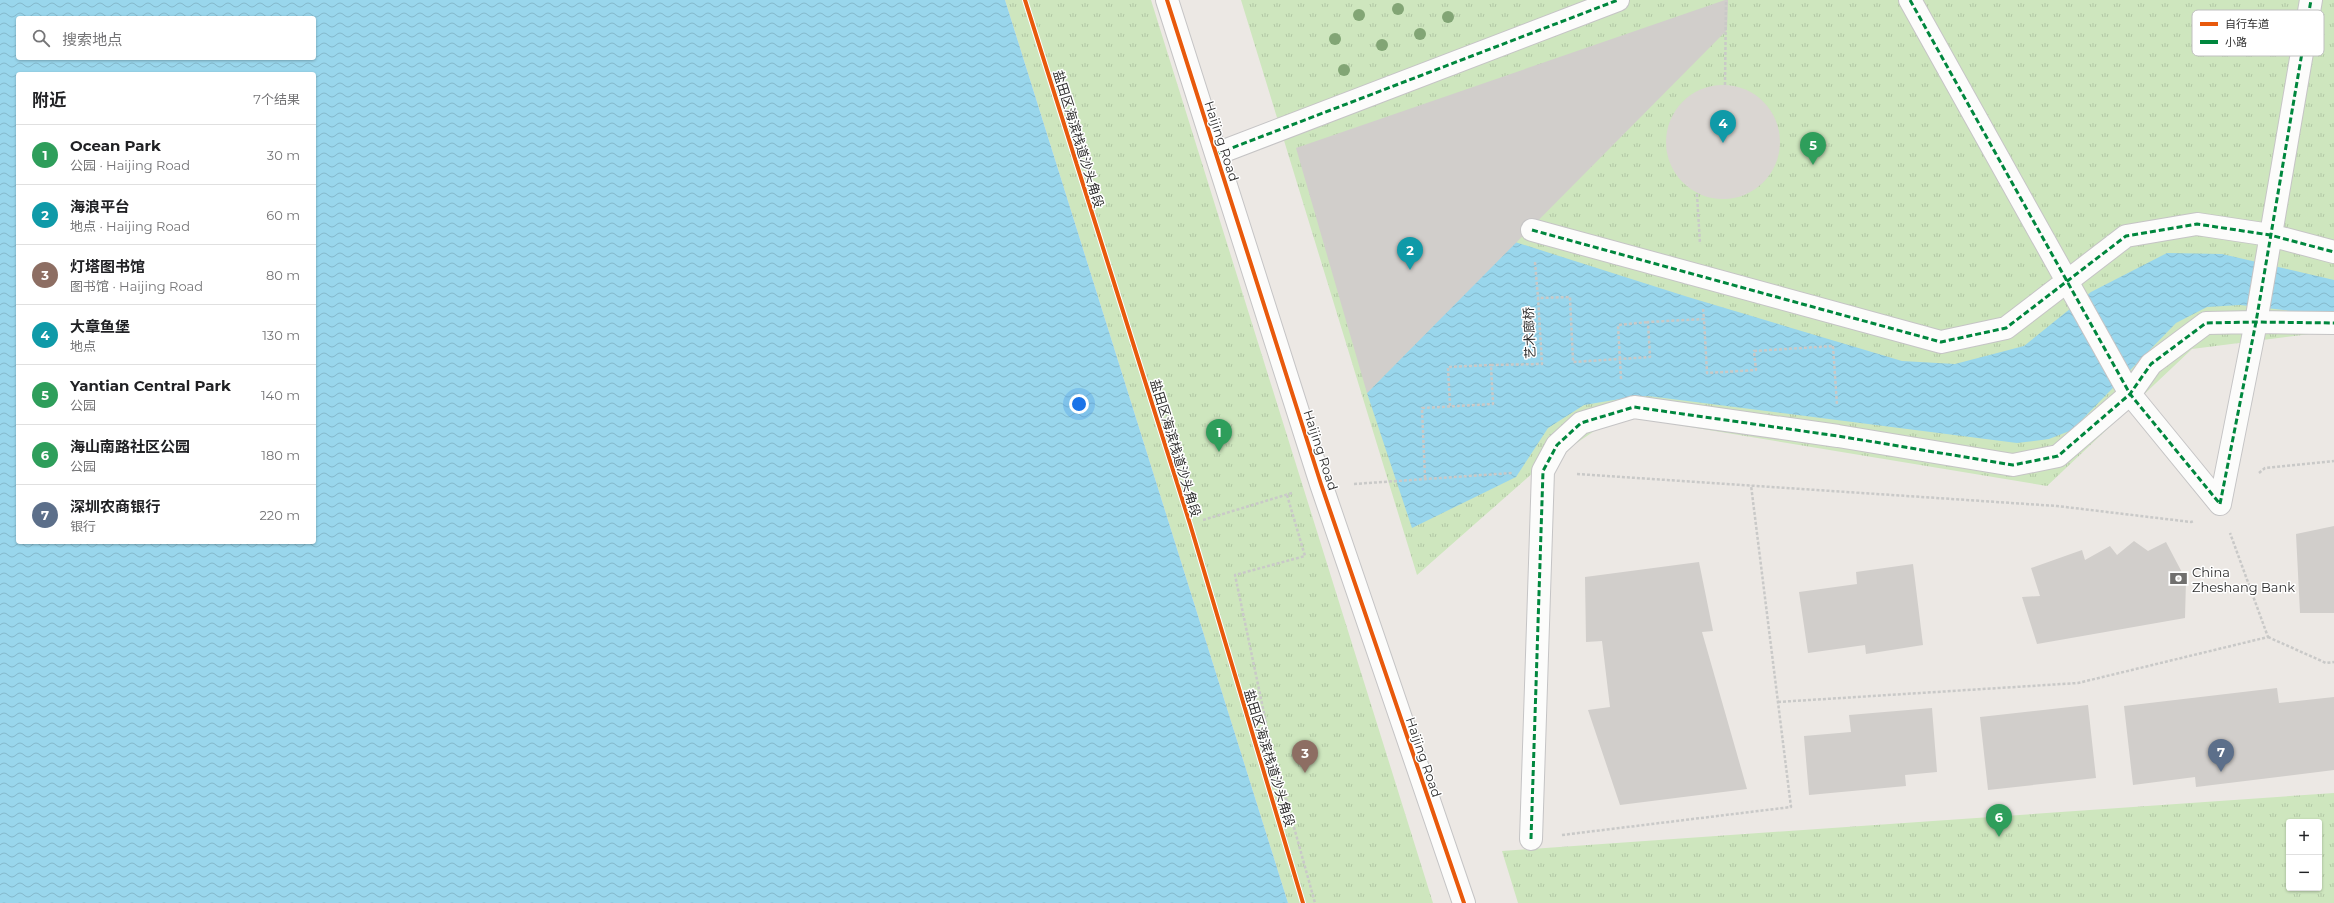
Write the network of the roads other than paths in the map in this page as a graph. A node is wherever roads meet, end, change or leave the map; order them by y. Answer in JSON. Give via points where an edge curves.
{"nodes":[{"id":1,"x":1167,"y":0,"type":"edge"},
{"id":2,"x":1618,"y":0,"type":"edge"},
{"id":3,"x":1910,"y":0,"type":"edge"},
{"id":4,"x":2311,"y":0,"type":"edge"},
{"id":5,"x":2309,"y":10,"type":"edge"},
{"id":6,"x":2301,"y":56,"type":"edge"},
{"id":7,"x":1216,"y":154,"type":"junction"},
{"id":8,"x":1532,"y":230,"type":"dead end"},
{"id":9,"x":2268,"y":244,"type":"junction"},
{"id":10,"x":2334,"y":252,"type":"edge"},
{"id":11,"x":2070,"y":285,"type":"junction"},
{"id":12,"x":2256,"y":322,"type":"junction"},
{"id":13,"x":2334,"y":323,"type":"edge"},
{"id":14,"x":2130,"y":394,"type":"junction"},
{"id":15,"x":1531,"y":839,"type":"road end"},
{"id":16,"x":1464,"y":903,"type":"edge"}],
"edges":[{"from":1,"to":7,"type":"street","name":"Haijing Road"},
{"from":2,"to":7,"type":"street"},
{"from":3,"to":11,"type":"street"},
{"from":4,"to":5,"type":"street"},
{"from":6,"to":9,"type":"street"},
{"from":7,"to":16,"type":"street","name":"Haijing Road","via":[[1321,484]]},
{"from":8,"to":11,"type":"street","via":[[1941,342],[2006,328]]},
{"from":9,"to":10,"type":"street"},
{"from":9,"to":11,"type":"street","via":[[2197,224],[2126,236]]},
{"from":9,"to":12,"type":"street"},
{"from":11,"to":14,"type":"street"},
{"from":12,"to":13,"type":"street"},
{"from":12,"to":14,"type":"street","via":[[2206,323],[2151,364]]},
{"from":12,"to":14,"type":"street","via":[[2220,504]]},
{"from":14,"to":15,"type":"street","via":[[2058,456],[2012,465],[1838,436],[1634,407],[1581,423],[1557,445],[1543,471]]}]}
